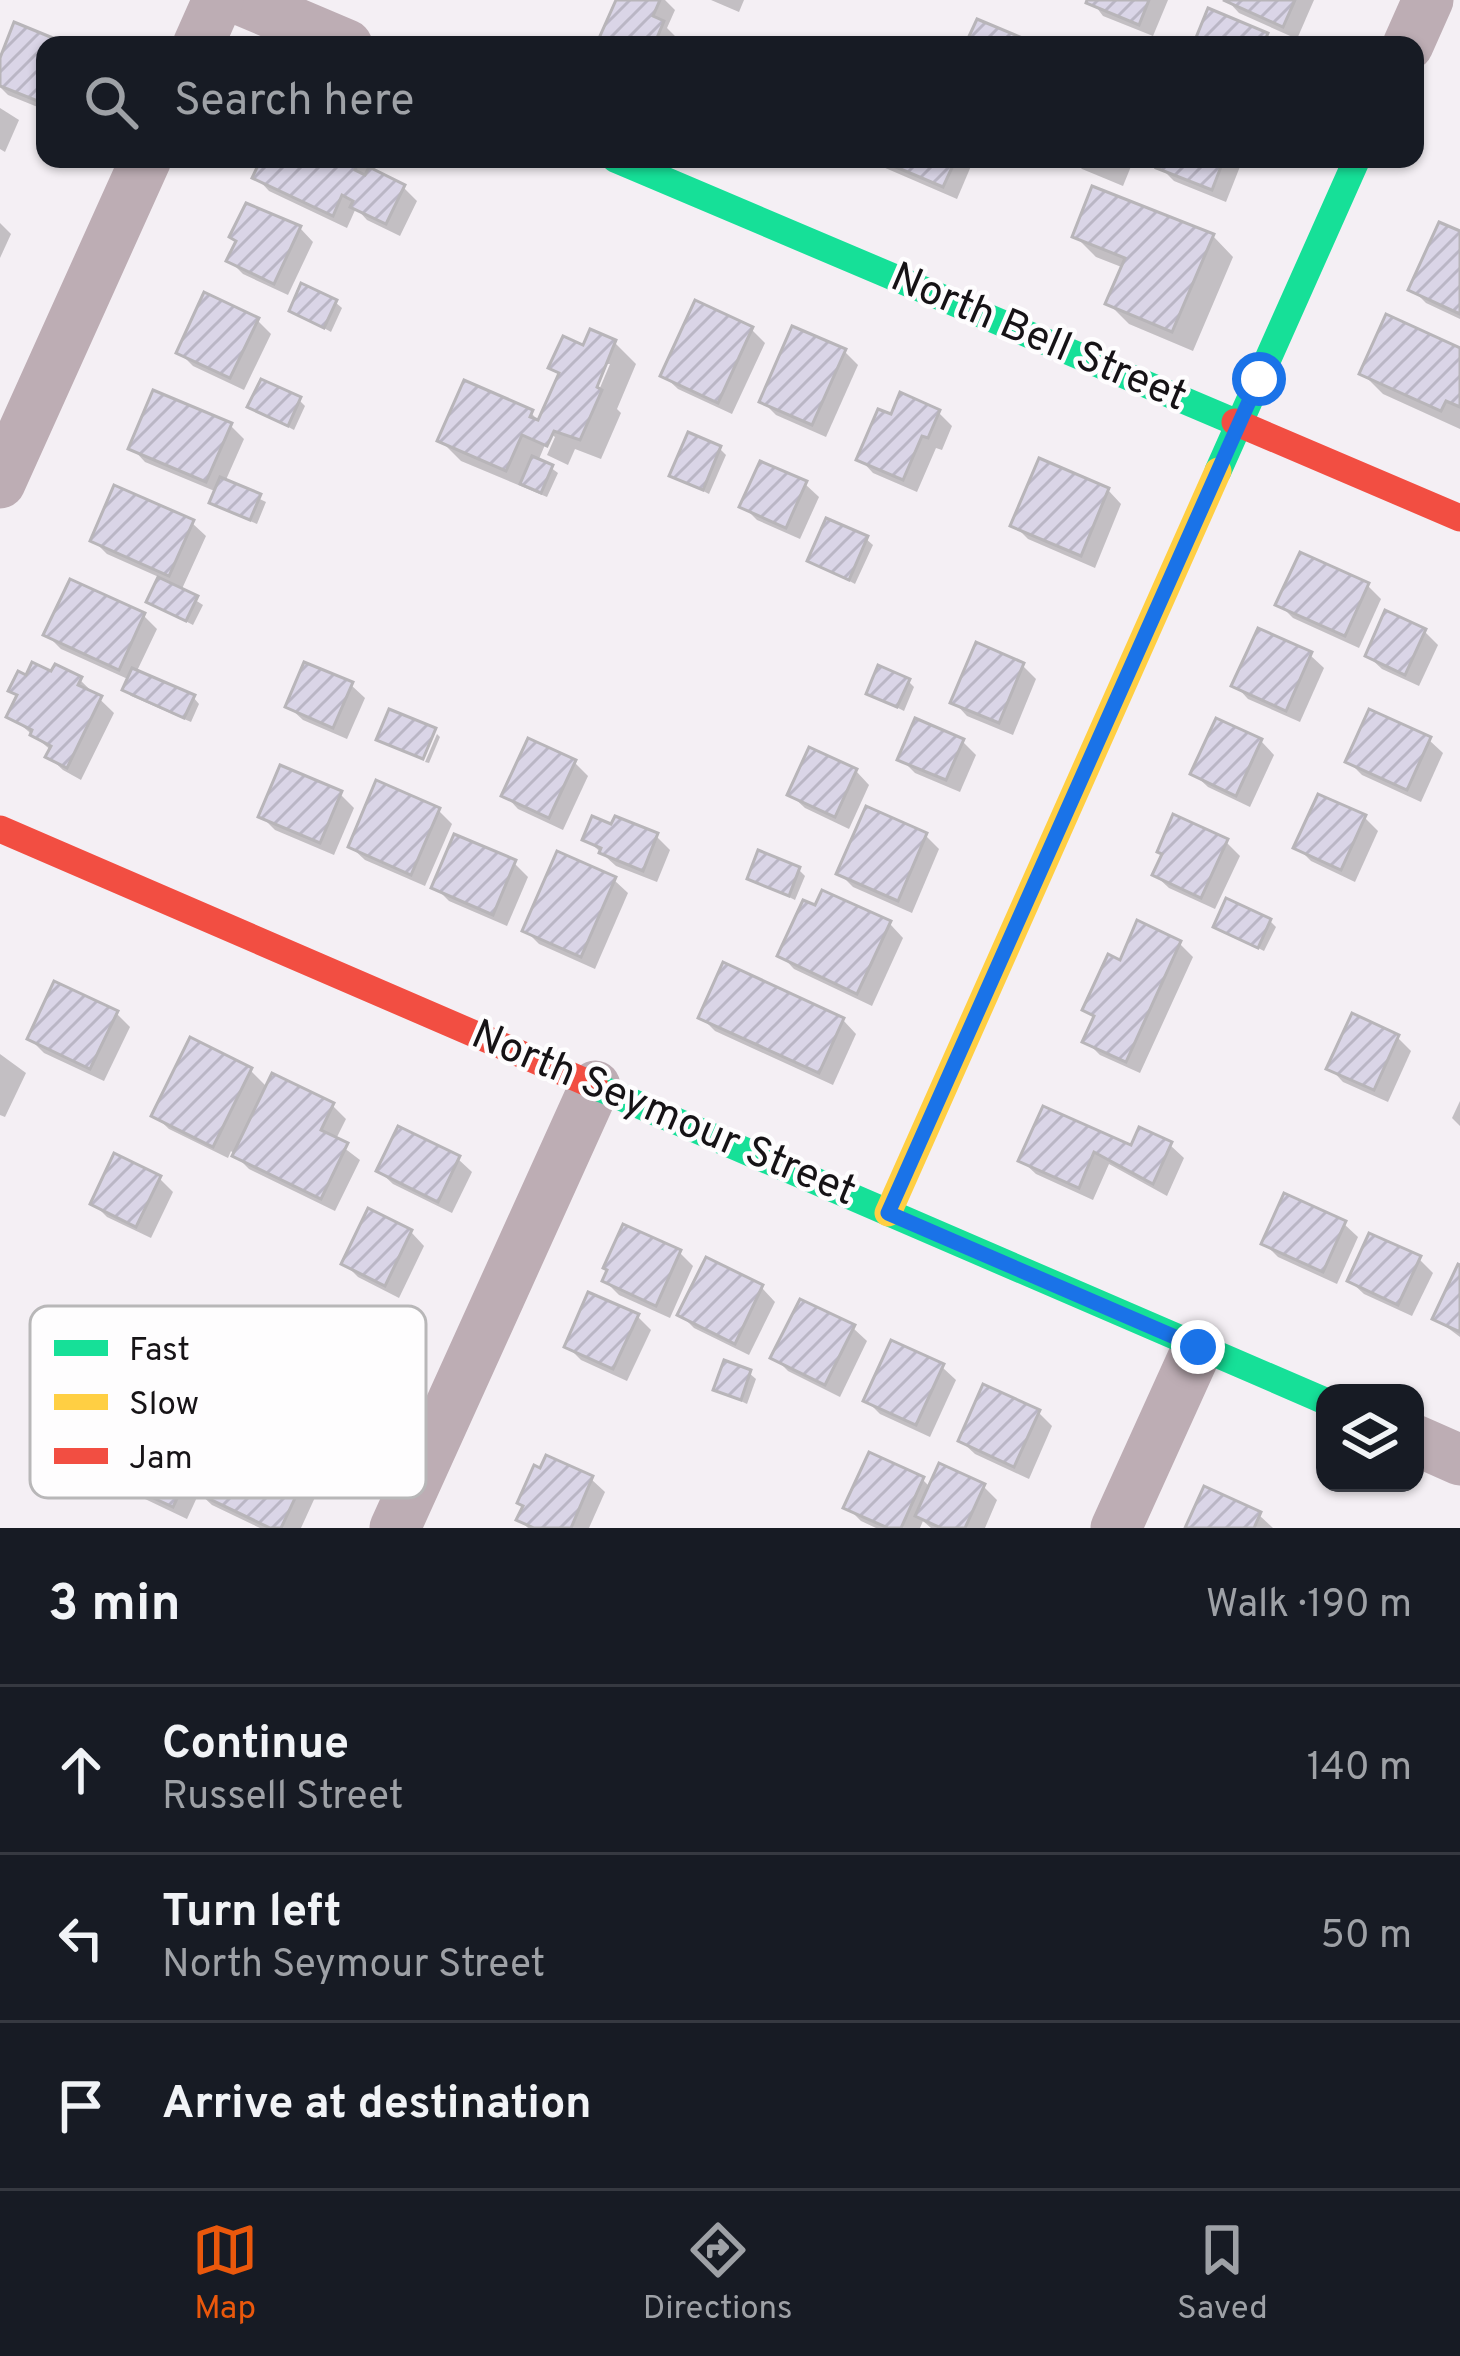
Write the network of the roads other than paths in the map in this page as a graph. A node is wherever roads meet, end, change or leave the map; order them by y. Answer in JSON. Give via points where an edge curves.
{"nodes":[{"id":1,"x":218,"y":0,"type":"edge"},
{"id":2,"x":242,"y":0,"type":"edge"},
{"id":3,"x":1428,"y":0,"type":"edge"},
{"id":4,"x":202,"y":36,"type":"edge"},
{"id":5,"x":326,"y":36,"type":"edge"},
{"id":6,"x":1412,"y":36,"type":"edge"},
{"id":7,"x":142,"y":168,"type":"edge"},
{"id":8,"x":636,"y":168,"type":"edge"},
{"id":9,"x":1354,"y":168,"type":"edge"},
{"id":10,"x":1239,"y":424,"type":"junction"},
{"id":11,"x":0,"y":483,"type":"edge"},
{"id":12,"x":1460,"y":518,"type":"edge"},
{"id":13,"x":0,"y":829,"type":"edge"},
{"id":14,"x":595,"y":1086,"type":"junction"},
{"id":15,"x":888,"y":1213,"type":"junction"},
{"id":16,"x":1198,"y":1347,"type":"junction"},
{"id":17,"x":1316,"y":1398,"type":"edge"},
{"id":18,"x":1424,"y":1444,"type":"edge"},
{"id":19,"x":426,"y":1459,"type":"edge"},
{"id":20,"x":1460,"y":1460,"type":"edge"},
{"id":21,"x":409,"y":1498,"type":"edge"},
{"id":22,"x":395,"y":1528,"type":"edge"},
{"id":23,"x":1116,"y":1528,"type":"edge"}],
"edges":[{"from":1,"to":4,"type":"street"},
{"from":2,"to":5,"type":"street"},
{"from":3,"to":6,"type":"street"},
{"from":7,"to":11,"type":"street"},
{"from":8,"to":10,"type":"street","name":"North Bell Street"},
{"from":9,"to":10,"type":"street"},
{"from":10,"to":12,"type":"street","name":"North Bell Street"},
{"from":10,"to":15,"type":"street"},
{"from":13,"to":14,"type":"street","name":"North Seymour Street"},
{"from":14,"to":15,"type":"street","name":"North Seymour Street"},
{"from":14,"to":19,"type":"street"},
{"from":15,"to":16,"type":"street","name":"North Seymour Street"},
{"from":16,"to":17,"type":"street","name":"North Seymour Street"},
{"from":16,"to":23,"type":"street"},
{"from":18,"to":20,"type":"street"},
{"from":21,"to":22,"type":"street"}]}
